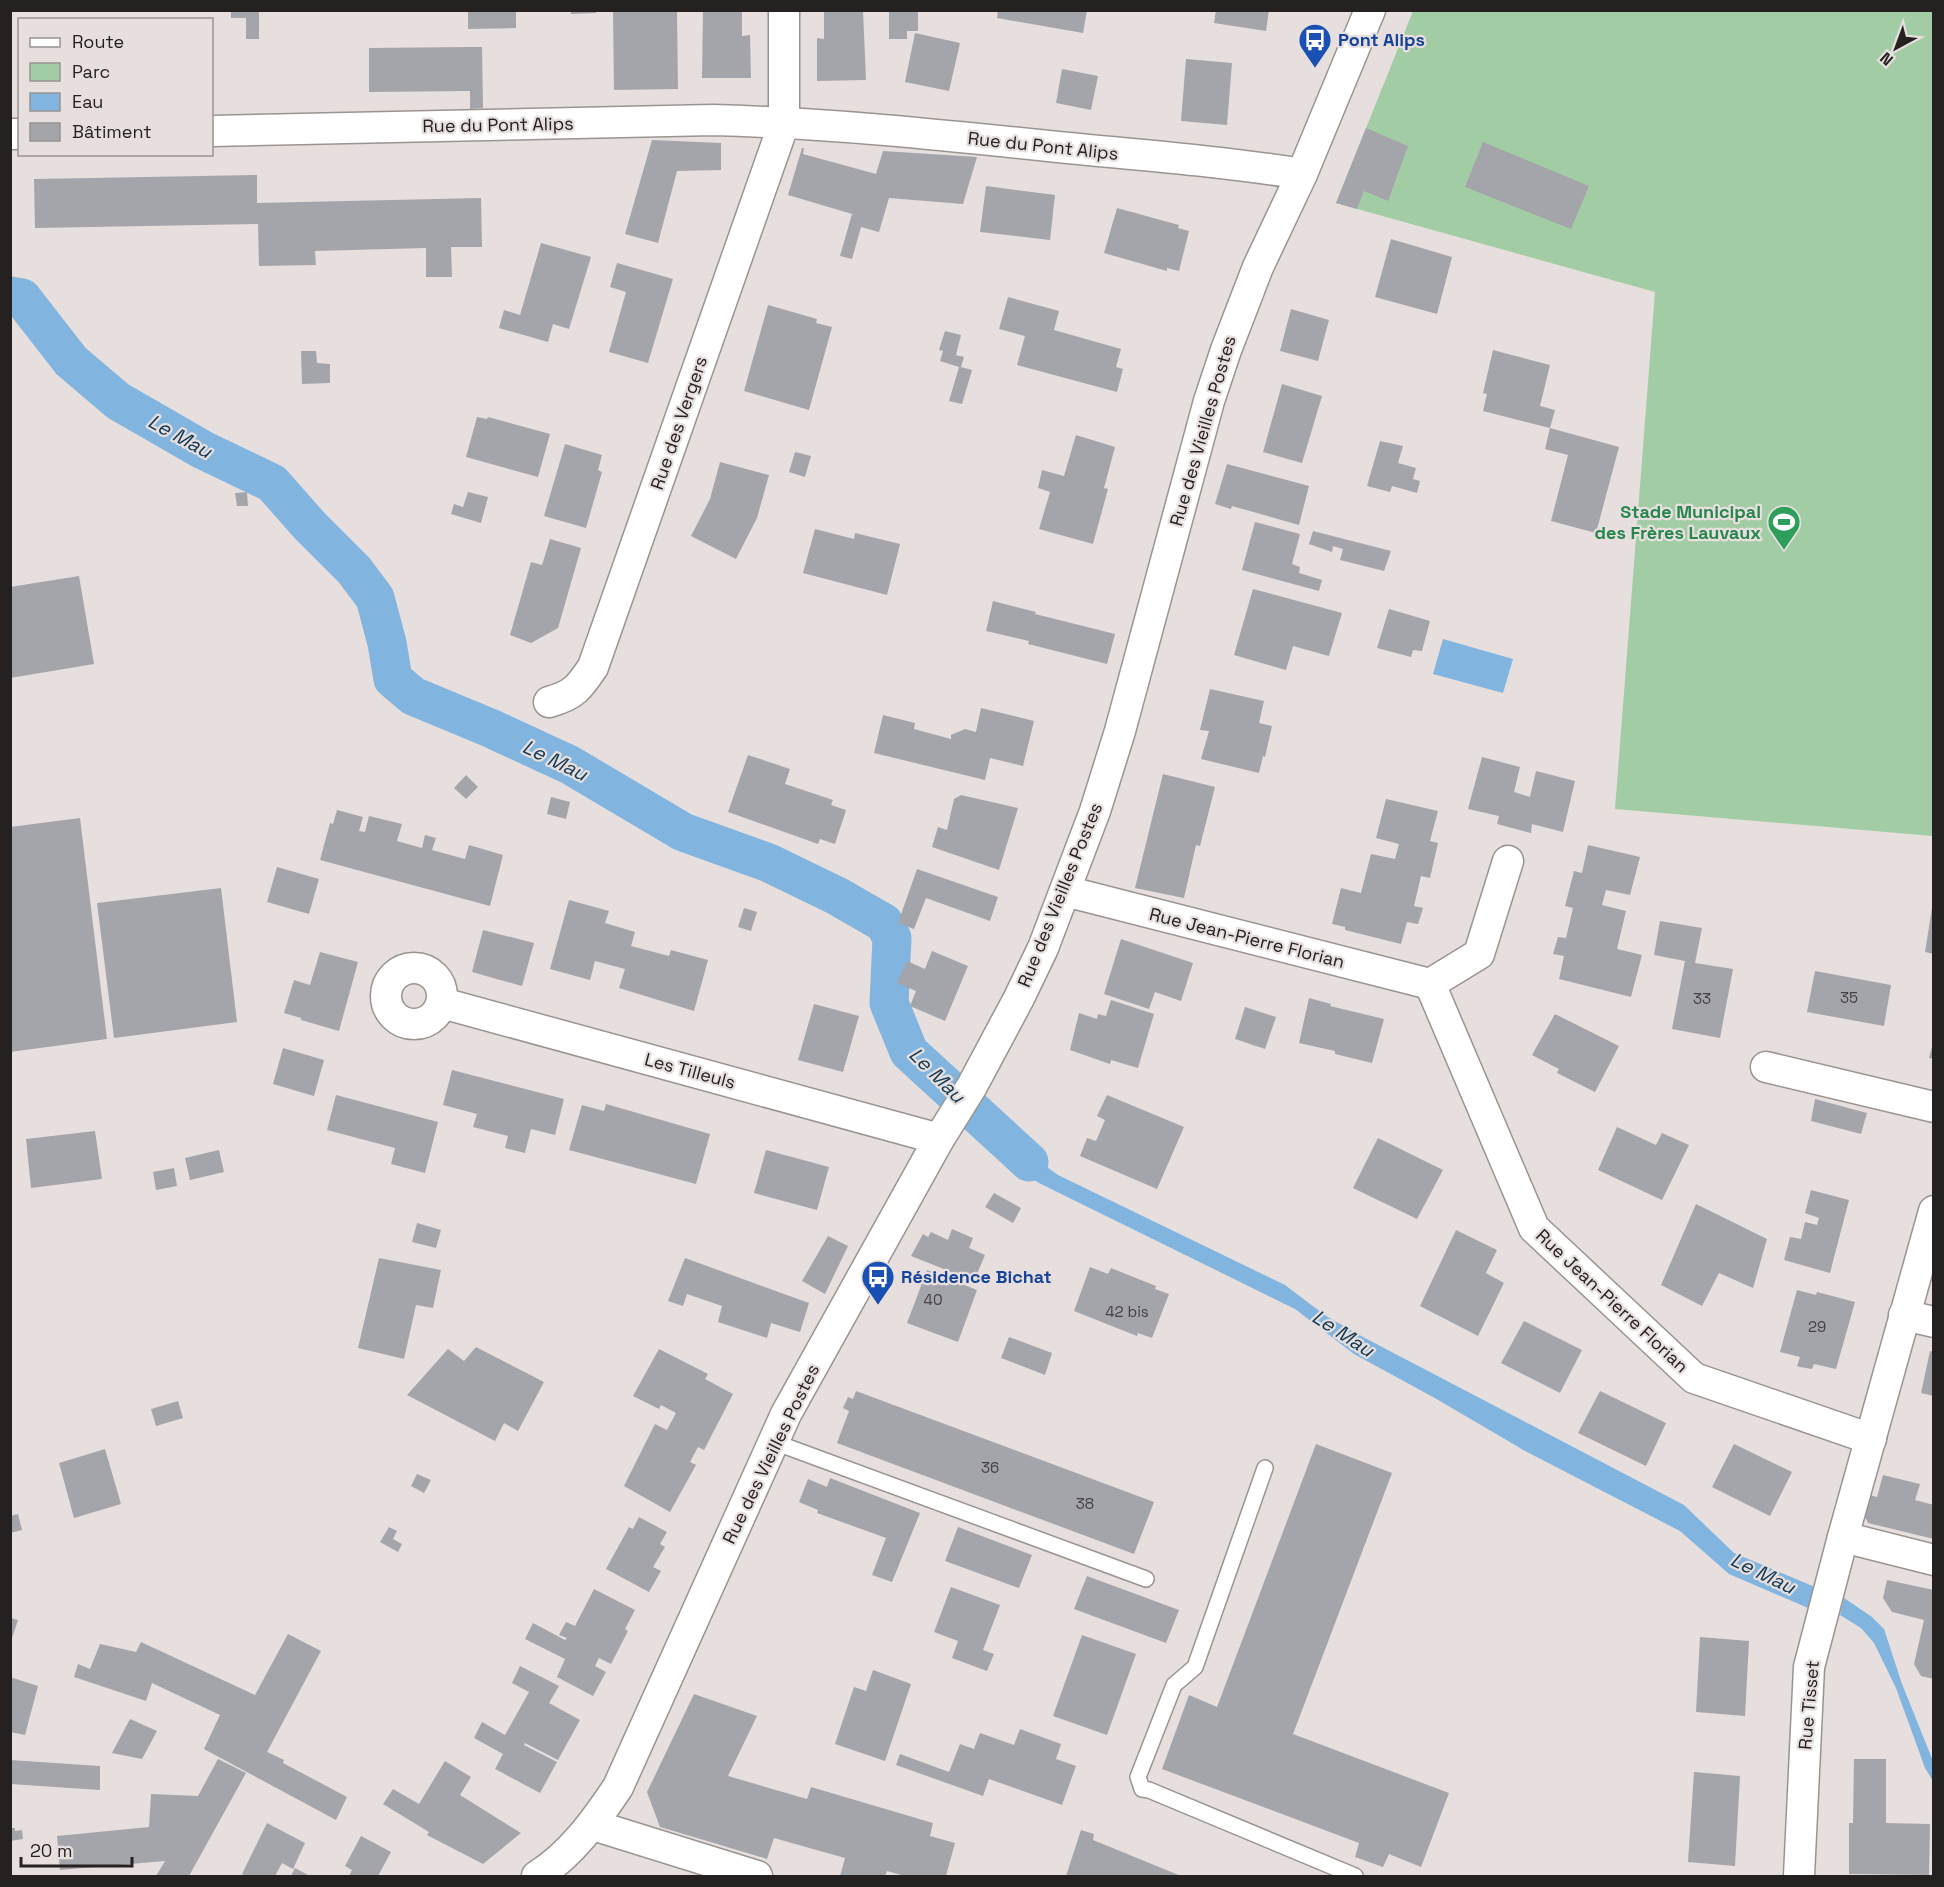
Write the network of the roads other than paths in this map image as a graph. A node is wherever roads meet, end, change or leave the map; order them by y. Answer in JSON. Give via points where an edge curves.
{"nodes":[{"id":1,"x":784,"y":10,"type":"edge"},
{"id":2,"x":1370,"y":10,"type":"edge"},
{"id":3,"x":784,"y":123,"type":"junction"},
{"id":4,"x":213,"y":131,"type":"edge"},
{"id":5,"x":1302,"y":174,"type":"junction"},
{"id":6,"x":549,"y":702,"type":"dead end"},
{"id":7,"x":1508,"y":861,"type":"dead end"},
{"id":8,"x":1065,"y":891,"type":"junction"},
{"id":9,"x":1430,"y":984,"type":"junction"},
{"id":10,"x":442,"y":1003,"type":"dead end"},
{"id":11,"x":1766,"y":1067,"type":"dead end"},
{"id":12,"x":1934,"y":1107,"type":"edge"},
{"id":13,"x":939,"y":1139,"type":"junction"},
{"id":14,"x":1934,"y":1211,"type":"edge"},
{"id":15,"x":1904,"y":1315,"type":"junction"},
{"id":16,"x":1934,"y":1322,"type":"edge"},
{"id":17,"x":1871,"y":1439,"type":"junction"},
{"id":18,"x":774,"y":1442,"type":"junction"},
{"id":19,"x":1265,"y":1468,"type":"dead end"},
{"id":20,"x":1843,"y":1537,"type":"junction"},
{"id":21,"x":1934,"y":1560,"type":"edge"},
{"id":22,"x":1146,"y":1579,"type":"dead end"},
{"id":23,"x":593,"y":1825,"type":"junction"},
{"id":24,"x":537,"y":1876,"type":"edge"},
{"id":25,"x":757,"y":1876,"type":"edge"},
{"id":26,"x":1354,"y":1876,"type":"edge"},
{"id":27,"x":1798,"y":1876,"type":"edge"}],
"edges":[{"from":1,"to":3,"type":"street"},
{"from":2,"to":5,"type":"street","name":"Rue des Vieilles Postes"},
{"from":3,"to":4,"type":"street","name":"Rue du Pont Alips","via":[[713,120]]},
{"from":3,"to":5,"type":"street","name":"Rue du Pont Alips","via":[[1049,146]]},
{"from":3,"to":6,"type":"street","name":"Rue des Vergers","via":[[593,667],[568,697]]},
{"from":5,"to":8,"type":"street","name":"Rue des Vieilles Postes","via":[[1258,267],[1209,401],[1120,731]]},
{"from":7,"to":9,"type":"street","via":[[1479,954]]},
{"from":8,"to":9,"type":"street","name":"Rue Jean-Pierre Florian"},
{"from":8,"to":13,"type":"street","name":"Rue des Vieilles Postes","via":[[1038,958],[972,1086]]},
{"from":9,"to":17,"type":"street","name":"Rue Jean-Pierre Florian","via":[[1534,1228],[1694,1378]]},
{"from":10,"to":13,"type":"street","name":"Les Tilleuls"},
{"from":11,"to":12,"type":"street"},
{"from":13,"to":18,"type":"street","name":"Rue des Vieilles Postes"},
{"from":14,"to":15,"type":"street","name":"Rue Tisset"},
{"from":15,"to":16,"type":"street"},
{"from":15,"to":17,"type":"street","name":"Rue Tisset"},
{"from":17,"to":20,"type":"street","name":"Rue Tisset"},
{"from":18,"to":22,"type":"lane"},
{"from":18,"to":23,"type":"street","name":"Rue des Vieilles Postes","via":[[618,1787]]},
{"from":19,"to":26,"type":"lane","via":[[1195,1667],[1174,1685],[1138,1778],[1142,1789]]},
{"from":20,"to":21,"type":"street"},
{"from":20,"to":27,"type":"street","name":"Rue Tisset","via":[[1809,1667]]},
{"from":23,"to":24,"type":"street","name":"Rue des Vieilles Postes"},
{"from":23,"to":25,"type":"street"}]}
